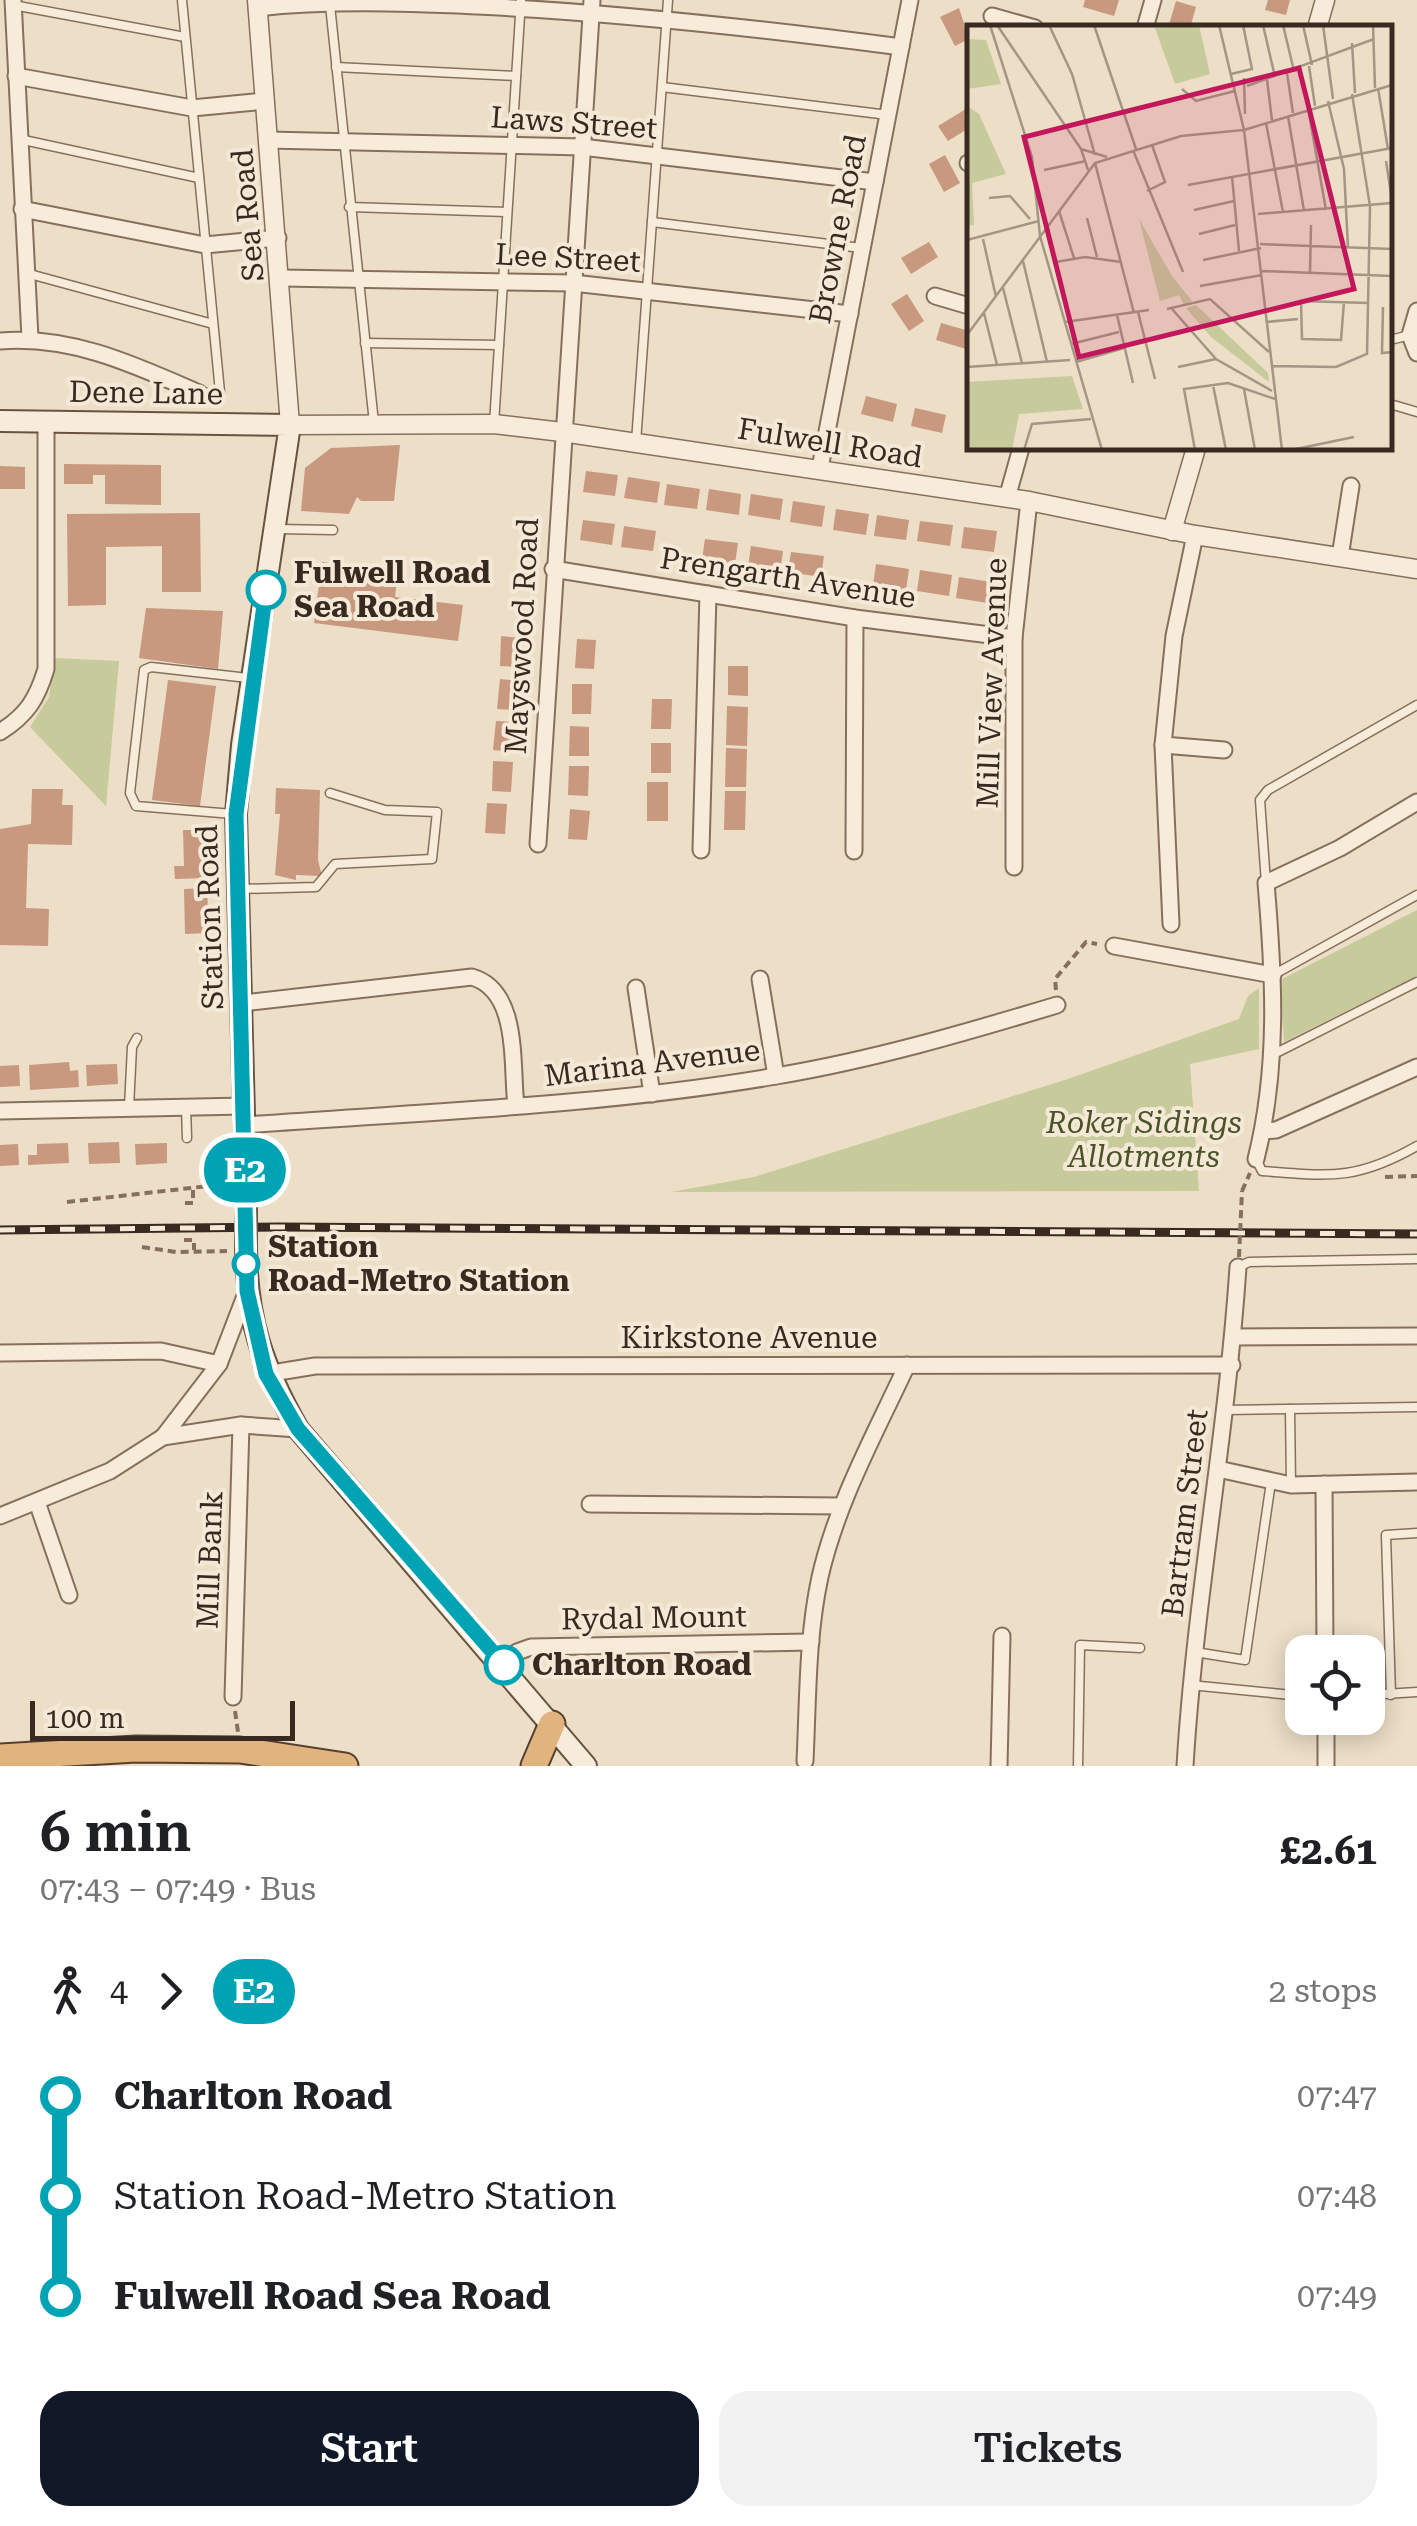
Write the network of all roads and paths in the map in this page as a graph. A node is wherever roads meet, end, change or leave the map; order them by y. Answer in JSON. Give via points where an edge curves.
{"nodes":[{"id":1,"x":182,"y":0,"type":"edge"},
{"id":2,"x":329,"y":0,"type":"edge"},
{"id":3,"x":910,"y":0,"type":"edge"},
{"id":4,"x":1153,"y":0,"type":"edge"},
{"id":5,"x":1326,"y":0,"type":"edge"},
{"id":6,"x":13,"y":2,"type":"edge"},
{"id":7,"x":257,"y":4,"type":"edge"},
{"id":8,"x":521,"y":4,"type":"edge"},
{"id":9,"x":592,"y":6,"type":"edge"},
{"id":10,"x":667,"y":8,"type":"edge"},
{"id":11,"x":992,"y":16,"type":"dead end"},
{"id":12,"x":1024,"y":25,"type":"edge"},
{"id":13,"x":1145,"y":25,"type":"edge"},
{"id":14,"x":1319,"y":25,"type":"edge"},
{"id":15,"x":7,"y":31,"type":"edge"},
{"id":16,"x":185,"y":37,"type":"junction"},
{"id":17,"x":901,"y":48,"type":"junction"},
{"id":18,"x":336,"y":67,"type":"junction"},
{"id":19,"x":16,"y":76,"type":"junction"},
{"id":20,"x":516,"y":76,"type":"junction"},
{"id":21,"x":662,"y":87,"type":"junction"},
{"id":22,"x":265,"y":101,"type":"junction"},
{"id":23,"x":192,"y":108,"type":"junction"},
{"id":24,"x":888,"y":115,"type":"junction"},
{"id":25,"x":342,"y":138,"type":"junction"},
{"id":26,"x":268,"y":140,"type":"junction"},
{"id":27,"x":512,"y":144,"type":"junction"},
{"id":28,"x":19,"y":146,"type":"junction"},
{"id":29,"x":582,"y":147,"type":"junction"},
{"id":30,"x":0,"y":154,"type":"edge"},
{"id":31,"x":657,"y":156,"type":"junction"},
{"id":32,"x":198,"y":178,"type":"junction"},
{"id":33,"x":875,"y":182,"type":"junction"},
{"id":34,"x":350,"y":206,"type":"junction"},
{"id":35,"x":22,"y":209,"type":"junction"},
{"id":36,"x":507,"y":212,"type":"junction"},
{"id":37,"x":652,"y":222,"type":"junction"},
{"id":38,"x":278,"y":238,"type":"junction"},
{"id":39,"x":205,"y":246,"type":"junction"},
{"id":40,"x":862,"y":248,"type":"junction"},
{"id":41,"x":26,"y":272,"type":"junction"},
{"id":42,"x":357,"y":277,"type":"junction"},
{"id":43,"x":282,"y":278,"type":"junction"},
{"id":44,"x":503,"y":281,"type":"junction"},
{"id":45,"x":573,"y":283,"type":"junction"},
{"id":46,"x":648,"y":290,"type":"junction"},
{"id":47,"x":935,"y":296,"type":"dead end"},
{"id":48,"x":967,"y":305,"type":"edge"},
{"id":49,"x":1417,"y":310,"type":"edge"},
{"id":50,"x":850,"y":314,"type":"junction"},
{"id":51,"x":213,"y":324,"type":"junction"},
{"id":52,"x":30,"y":338,"type":"junction"},
{"id":53,"x":0,"y":341,"type":"edge"},
{"id":54,"x":365,"y":343,"type":"junction"},
{"id":55,"x":499,"y":345,"type":"junction"},
{"id":56,"x":1414,"y":346,"type":"edge"},
{"id":57,"x":198,"y":393,"type":"joint"},
{"id":58,"x":1392,"y":405,"type":"edge"},
{"id":59,"x":1417,"y":412,"type":"edge"},
{"id":60,"x":0,"y":420,"type":"edge"},
{"id":61,"x":46,"y":421,"type":"junction"},
{"id":62,"x":374,"y":424,"type":"junction"},
{"id":63,"x":494,"y":424,"type":"junction"},
{"id":64,"x":290,"y":425,"type":"junction"},
{"id":65,"x":562,"y":432,"type":"junction"},
{"id":66,"x":636,"y":442,"type":"junction"},
{"id":67,"x":1021,"y":450,"type":"edge"},
{"id":68,"x":1195,"y":450,"type":"edge"},
{"id":69,"x":820,"y":468,"type":"junction"},
{"id":70,"x":1351,"y":486,"type":"dead end"},
{"id":71,"x":1007,"y":498,"type":"junction"},
{"id":72,"x":1029,"y":501,"type":"junction"},
{"id":73,"x":277,"y":529,"type":"junction"},
{"id":74,"x":333,"y":530,"type":"dead end"},
{"id":75,"x":1172,"y":531,"type":"junction"},
{"id":76,"x":1195,"y":535,"type":"junction"},
{"id":77,"x":1340,"y":557,"type":"junction"},
{"id":78,"x":553,"y":568,"type":"junction"},
{"id":79,"x":1417,"y":568,"type":"edge"},
{"id":80,"x":708,"y":594,"type":"junction"},
{"id":81,"x":855,"y":618,"type":"junction"},
{"id":82,"x":1014,"y":638,"type":"junction"},
{"id":83,"x":252,"y":678,"type":"junction"},
{"id":84,"x":1417,"y":705,"type":"edge"},
{"id":85,"x":0,"y":732,"type":"edge"},
{"id":86,"x":1163,"y":745,"type":"junction"},
{"id":87,"x":1224,"y":750,"type":"dead end"},
{"id":88,"x":330,"y":793,"type":"dead end"},
{"id":89,"x":1417,"y":802,"type":"edge"},
{"id":90,"x":236,"y":814,"type":"junction"},
{"id":91,"x":538,"y":844,"type":"dead end"},
{"id":92,"x":702,"y":850,"type":"dead end"},
{"id":93,"x":854,"y":851,"type":"dead end"},
{"id":94,"x":1014,"y":868,"type":"dead end"},
{"id":95,"x":1266,"y":883,"type":"junction"},
{"id":96,"x":240,"y":889,"type":"junction"},
{"id":97,"x":1417,"y":896,"type":"edge"},
{"id":98,"x":1170,"y":924,"type":"dead end"},
{"id":99,"x":1114,"y":946,"type":"joint"},
{"id":100,"x":1274,"y":975,"type":"junction"},
{"id":101,"x":760,"y":979,"type":"dead end"},
{"id":102,"x":1417,"y":982,"type":"edge"},
{"id":103,"x":636,"y":988,"type":"dead end"},
{"id":104,"x":243,"y":1003,"type":"junction"},
{"id":105,"x":1057,"y":1004,"type":"joint"},
{"id":106,"x":137,"y":1038,"type":"dead end"},
{"id":107,"x":1273,"y":1054,"type":"junction"},
{"id":108,"x":1417,"y":1067,"type":"edge"},
{"id":109,"x":776,"y":1076,"type":"junction"},
{"id":110,"x":652,"y":1094,"type":"junction"},
{"id":111,"x":516,"y":1106,"type":"junction"},
{"id":112,"x":129,"y":1107,"type":"junction"},
{"id":113,"x":186,"y":1107,"type":"junction"},
{"id":114,"x":0,"y":1110,"type":"edge"},
{"id":115,"x":245,"y":1116,"type":"junction"},
{"id":116,"x":1263,"y":1130,"type":"junction"},
{"id":117,"x":187,"y":1138,"type":"dead end"},
{"id":118,"x":1417,"y":1146,"type":"edge"},
{"id":119,"x":1256,"y":1159,"type":"joint"},
{"id":120,"x":246,"y":1186,"type":"junction"},
{"id":121,"x":193,"y":1187,"type":"junction"},
{"id":122,"x":1242,"y":1191,"type":"dead end"},
{"id":123,"x":68,"y":1202,"type":"dead end"},
{"id":124,"x":184,"y":1203,"type":"dead end"},
{"id":125,"x":184,"y":1240,"type":"dead end"},
{"id":126,"x":142,"y":1247,"type":"dead end"},
{"id":127,"x":246,"y":1247,"type":"junction"},
{"id":128,"x":194,"y":1252,"type":"junction"},
{"id":129,"x":1417,"y":1259,"type":"edge"},
{"id":130,"x":1239,"y":1262,"type":"junction"},
{"id":131,"x":247,"y":1291,"type":"junction"},
{"id":132,"x":1234,"y":1336,"type":"junction"},
{"id":133,"x":1417,"y":1336,"type":"edge"},
{"id":134,"x":0,"y":1353,"type":"edge"},
{"id":135,"x":220,"y":1364,"type":"junction"},
{"id":136,"x":908,"y":1365,"type":"junction"},
{"id":137,"x":1232,"y":1365,"type":"junction"},
{"id":138,"x":266,"y":1374,"type":"junction"},
{"id":139,"x":1417,"y":1407,"type":"edge"},
{"id":140,"x":1290,"y":1409,"type":"junction"},
{"id":141,"x":1226,"y":1410,"type":"junction"},
{"id":142,"x":241,"y":1426,"type":"junction"},
{"id":143,"x":298,"y":1429,"type":"junction"},
{"id":144,"x":163,"y":1437,"type":"junction"},
{"id":145,"x":1218,"y":1469,"type":"junction"},
{"id":146,"x":1271,"y":1481,"type":"junction"},
{"id":147,"x":1417,"y":1482,"type":"edge"},
{"id":148,"x":1324,"y":1484,"type":"junction"},
{"id":149,"x":1291,"y":1485,"type":"junction"},
{"id":150,"x":37,"y":1502,"type":"junction"},
{"id":151,"x":590,"y":1504,"type":"dead end"},
{"id":152,"x":841,"y":1506,"type":"junction"},
{"id":153,"x":0,"y":1516,"type":"edge"},
{"id":154,"x":1417,"y":1533,"type":"edge"},
{"id":155,"x":68,"y":1595,"type":"dead end"},
{"id":156,"x":1326,"y":1635,"type":"edge"},
{"id":157,"x":1002,"y":1636,"type":"dead end"},
{"id":158,"x":811,"y":1642,"type":"junction"},
{"id":159,"x":1140,"y":1648,"type":"dead end"},
{"id":160,"x":1195,"y":1652,"type":"junction"},
{"id":161,"x":504,"y":1665,"type":"junction"},
{"id":162,"x":1190,"y":1686,"type":"junction"},
{"id":163,"x":1417,"y":1692,"type":"edge"},
{"id":164,"x":1285,"y":1694,"type":"edge"},
{"id":165,"x":1385,"y":1696,"type":"edge"},
{"id":166,"x":1391,"y":1696,"type":"junction"},
{"id":167,"x":234,"y":1697,"type":"joint"},
{"id":168,"x":552,"y":1724,"type":"junction"},
{"id":169,"x":1326,"y":1735,"type":"edge"},
{"id":170,"x":240,"y":1750,"type":"junction"},
{"id":171,"x":0,"y":1757,"type":"edge"},
{"id":172,"x":805,"y":1761,"type":"dead end"},
{"id":173,"x":345,"y":1766,"type":"edge"},
{"id":174,"x":534,"y":1766,"type":"edge"},
{"id":175,"x":586,"y":1766,"type":"edge"},
{"id":176,"x":999,"y":1766,"type":"edge"},
{"id":177,"x":1078,"y":1766,"type":"edge"},
{"id":178,"x":1186,"y":1766,"type":"edge"},
{"id":179,"x":1326,"y":1766,"type":"edge"}],
"edges":[{"from":1,"to":16,"type":"lane"},
{"from":2,"to":7,"type":"street"},
{"from":2,"to":8,"type":"street"},
{"from":2,"to":18,"type":"lane"},
{"from":3,"to":17,"type":"street","name":"Browne Road"},
{"from":4,"to":13,"type":"street"},
{"from":5,"to":14,"type":"street"},
{"from":6,"to":15,"type":"street"},
{"from":6,"to":16,"type":"lane"},
{"from":7,"to":22,"type":"street","name":"Sea Road"},
{"from":8,"to":9,"type":"street"},
{"from":8,"to":20,"type":"lane"},
{"from":9,"to":10,"type":"street"},
{"from":9,"to":29,"type":"street","name":"Mayswood Road"},
{"from":10,"to":17,"type":"street"},
{"from":10,"to":21,"type":"lane"},
{"from":11,"to":12,"type":"street"},
{"from":15,"to":19,"type":"street"},
{"from":16,"to":23,"type":"lane"},
{"from":17,"to":24,"type":"street","name":"Browne Road"},
{"from":18,"to":20,"type":"lane"},
{"from":18,"to":25,"type":"lane"},
{"from":19,"to":23,"type":"street"},
{"from":19,"to":28,"type":"street"},
{"from":20,"to":27,"type":"lane"},
{"from":21,"to":24,"type":"lane"},
{"from":21,"to":31,"type":"lane"},
{"from":22,"to":23,"type":"street"},
{"from":22,"to":26,"type":"street","name":"Sea Road"},
{"from":23,"to":32,"type":"lane"},
{"from":24,"to":33,"type":"street","name":"Browne Road"},
{"from":25,"to":26,"type":"street","name":"Laws Street"},
{"from":25,"to":27,"type":"street","name":"Laws Street"},
{"from":25,"to":34,"type":"lane"},
{"from":26,"to":38,"type":"street","name":"Sea Road"},
{"from":27,"to":29,"type":"street","name":"Laws Street"},
{"from":27,"to":36,"type":"lane"},
{"from":28,"to":30,"type":"street"},
{"from":28,"to":32,"type":"lane"},
{"from":28,"to":35,"type":"street"},
{"from":29,"to":31,"type":"street","name":"Laws Street"},
{"from":29,"to":45,"type":"street","name":"Mayswood Road"},
{"from":31,"to":33,"type":"street","name":"Laws Street"},
{"from":31,"to":37,"type":"lane"},
{"from":32,"to":39,"type":"lane"},
{"from":33,"to":40,"type":"street","name":"Browne Road"},
{"from":34,"to":36,"type":"lane"},
{"from":34,"to":42,"type":"lane"},
{"from":35,"to":39,"type":"street"},
{"from":35,"to":41,"type":"street"},
{"from":36,"to":44,"type":"lane"},
{"from":37,"to":40,"type":"lane"},
{"from":37,"to":46,"type":"lane"},
{"from":38,"to":39,"type":"street"},
{"from":38,"to":43,"type":"street","name":"Sea Road"},
{"from":39,"to":51,"type":"lane"},
{"from":40,"to":50,"type":"street","name":"Browne Road"},
{"from":41,"to":51,"type":"lane"},
{"from":41,"to":52,"type":"street"},
{"from":42,"to":43,"type":"street","name":"Lee Street"},
{"from":42,"to":44,"type":"street","name":"Lee Street"},
{"from":42,"to":54,"type":"lane"},
{"from":43,"to":64,"type":"street","name":"Sea Road"},
{"from":44,"to":45,"type":"street","name":"Lee Street"},
{"from":44,"to":55,"type":"lane"},
{"from":45,"to":46,"type":"street","name":"Lee Street"},
{"from":45,"to":65,"type":"street","name":"Mayswood Road"},
{"from":46,"to":50,"type":"street","name":"Lee Street"},
{"from":46,"to":66,"type":"lane"},
{"from":47,"to":48,"type":"street"},
{"from":49,"to":56,"type":"street"},
{"from":50,"to":69,"type":"street","name":"Browne Road"},
{"from":51,"to":57,"type":"lane","via":[[220,392]]},
{"from":52,"to":53,"type":"street","name":"Dene Lane"},
{"from":52,"to":57,"type":"street","name":"Dene Lane","via":[[117,356]]},
{"from":54,"to":55,"type":"lane"},
{"from":54,"to":62,"type":"lane"},
{"from":55,"to":63,"type":"lane"},
{"from":58,"to":59,"type":"lane"},
{"from":60,"to":61,"type":"main road","name":"Dene Lane"},
{"from":61,"to":64,"type":"main road","name":"Dene Lane"},
{"from":61,"to":85,"type":"street","via":[[46,669],[23,718]]},
{"from":62,"to":63,"type":"street","name":"Fulwell Road"},
{"from":62,"to":64,"type":"street","name":"Fulwell Road"},
{"from":63,"to":65,"type":"street","name":"Fulwell Road"},
{"from":64,"to":73,"type":"main road","name":"Station Road"},
{"from":65,"to":66,"type":"street","name":"Fulwell Road"},
{"from":65,"to":78,"type":"street","name":"Mayswood Road"},
{"from":66,"to":69,"type":"street","name":"Fulwell Road"},
{"from":67,"to":71,"type":"street"},
{"from":68,"to":75,"type":"street"},
{"from":69,"to":71,"type":"street","name":"Fulwell Road"},
{"from":70,"to":77,"type":"street"},
{"from":71,"to":72,"type":"street","name":"Fulwell Road"},
{"from":72,"to":75,"type":"street","name":"Fulwell Road"},
{"from":72,"to":82,"type":"street","name":"Mill View Avenue"},
{"from":73,"to":74,"type":"lane"},
{"from":73,"to":83,"type":"main road","name":"Station Road"},
{"from":75,"to":76,"type":"street","name":"Fulwell Road"},
{"from":76,"to":77,"type":"street","name":"Fulwell Road"},
{"from":76,"to":86,"type":"street","via":[[1174,636]]},
{"from":77,"to":79,"type":"street","name":"Fulwell Road"},
{"from":78,"to":80,"type":"street","name":"Prengarth Avenue"},
{"from":78,"to":91,"type":"street","name":"Mayswood Road"},
{"from":80,"to":81,"type":"street","name":"Prengarth Avenue"},
{"from":80,"to":92,"type":"street"},
{"from":81,"to":82,"type":"street","name":"Prengarth Avenue"},
{"from":81,"to":93,"type":"street"},
{"from":82,"to":94,"type":"street","name":"Mill View Avenue"},
{"from":83,"to":90,"type":"main road","name":"Station Road"},
{"from":83,"to":90,"type":"lane","via":[[144,670],[130,793],[136,806]]},
{"from":84,"to":95,"type":"lane","via":[[1268,790],[1260,800]]},
{"from":86,"to":87,"type":"street"},
{"from":86,"to":98,"type":"street"},
{"from":88,"to":96,"type":"lane","via":[[385,810],[437,812],[432,859],[335,864],[316,887]]},
{"from":89,"to":95,"type":"street"},
{"from":90,"to":96,"type":"main road","name":"Station Road"},
{"from":95,"to":100,"type":"street"},
{"from":96,"to":104,"type":"main road","name":"Station Road"},
{"from":97,"to":100,"type":"lane"},
{"from":99,"to":100,"type":"street","via":[[1132,957]]},
{"from":99,"to":105,"type":"path","via":[[1086,942],[1055,979]]},
{"from":100,"to":107,"type":"street"},
{"from":101,"to":109,"type":"street"},
{"from":102,"to":107,"type":"lane"},
{"from":103,"to":110,"type":"street"},
{"from":104,"to":111,"type":"street","via":[[472,977],[488,982],[504,1001]]},
{"from":104,"to":115,"type":"main road","name":"Station Road"},
{"from":105,"to":109,"type":"street","name":"Marina Avenue"},
{"from":106,"to":112,"type":"lane"},
{"from":107,"to":116,"type":"street"},
{"from":108,"to":116,"type":"street","via":[[1346,1102]]},
{"from":109,"to":110,"type":"street","name":"Marina Avenue"},
{"from":110,"to":111,"type":"street","name":"Marina Avenue"},
{"from":111,"to":115,"type":"street","name":"Marina Avenue"},
{"from":112,"to":113,"type":"street","name":"Marina Avenue"},
{"from":112,"to":114,"type":"street","name":"Marina Avenue"},
{"from":113,"to":115,"type":"street","name":"Marina Avenue"},
{"from":113,"to":117,"type":"lane"},
{"from":115,"to":120,"type":"main road","name":"Station Road"},
{"from":116,"to":119,"type":"street"},
{"from":118,"to":119,"type":"lane","via":[[1340,1177],[1262,1171]]},
{"from":120,"to":121,"type":"path"},
{"from":120,"to":127,"type":"main road","name":"Station Road","bridge":true},
{"from":121,"to":123,"type":"path"},
{"from":121,"to":124,"type":"path","via":[[193,1203]]},
{"from":122,"to":130,"type":"path","bridge":true},
{"from":125,"to":128,"type":"path","via":[[194,1240]]},
{"from":126,"to":128,"type":"path"},
{"from":127,"to":128,"type":"path"},
{"from":127,"to":131,"type":"main road","name":"Station Road"},
{"from":129,"to":130,"type":"lane"},
{"from":130,"to":132,"type":"street","name":"Bartram Street"},
{"from":131,"to":135,"type":"street"},
{"from":131,"to":138,"type":"main road"},
{"from":132,"to":133,"type":"street"},
{"from":132,"to":137,"type":"street","name":"Bartram Street"},
{"from":134,"to":135,"type":"street","via":[[160,1350]]},
{"from":135,"to":144,"type":"street"},
{"from":136,"to":137,"type":"street","name":"Kirkstone Avenue"},
{"from":136,"to":138,"type":"street","name":"Kirkstone Avenue","via":[[315,1366]]},
{"from":136,"to":152,"type":"street"},
{"from":137,"to":141,"type":"street","name":"Bartram Street"},
{"from":138,"to":143,"type":"main road"},
{"from":139,"to":140,"type":"lane"},
{"from":140,"to":141,"type":"lane"},
{"from":140,"to":149,"type":"lane"},
{"from":141,"to":145,"type":"street","name":"Bartram Street"},
{"from":142,"to":143,"type":"street"},
{"from":142,"to":144,"type":"street"},
{"from":142,"to":167,"type":"street","name":"Mill Bank"},
{"from":143,"to":161,"type":"main road"},
{"from":144,"to":150,"type":"street","via":[[110,1472]]},
{"from":145,"to":146,"type":"street"},
{"from":145,"to":160,"type":"street","name":"Bartram Street"},
{"from":146,"to":149,"type":"street"},
{"from":146,"to":160,"type":"lane","via":[[1245,1660]]},
{"from":147,"to":148,"type":"street"},
{"from":148,"to":149,"type":"street"},
{"from":148,"to":156,"type":"street"},
{"from":150,"to":153,"type":"street"},
{"from":150,"to":155,"type":"street"},
{"from":151,"to":152,"type":"street"},
{"from":152,"to":158,"type":"street"},
{"from":154,"to":166,"type":"lane","via":[[1386,1535]]},
{"from":157,"to":176,"type":"street"},
{"from":158,"to":161,"type":"street","name":"Rydal Mount","via":[[531,1648]]},
{"from":158,"to":172,"type":"street"},
{"from":159,"to":177,"type":"lane","via":[[1080,1645]]},
{"from":160,"to":162,"type":"street","name":"Bartram Street"},
{"from":161,"to":168,"type":"main road"},
{"from":162,"to":164,"type":"lane"},
{"from":162,"to":178,"type":"street","name":"Bartram Street"},
{"from":163,"to":166,"type":"lane"},
{"from":165,"to":166,"type":"lane"},
{"from":167,"to":170,"type":"path"},
{"from":168,"to":174,"type":"highway"},
{"from":168,"to":175,"type":"main road"},
{"from":169,"to":179,"type":"street"},
{"from":170,"to":171,"type":"highway"},
{"from":170,"to":173,"type":"highway"}]}
